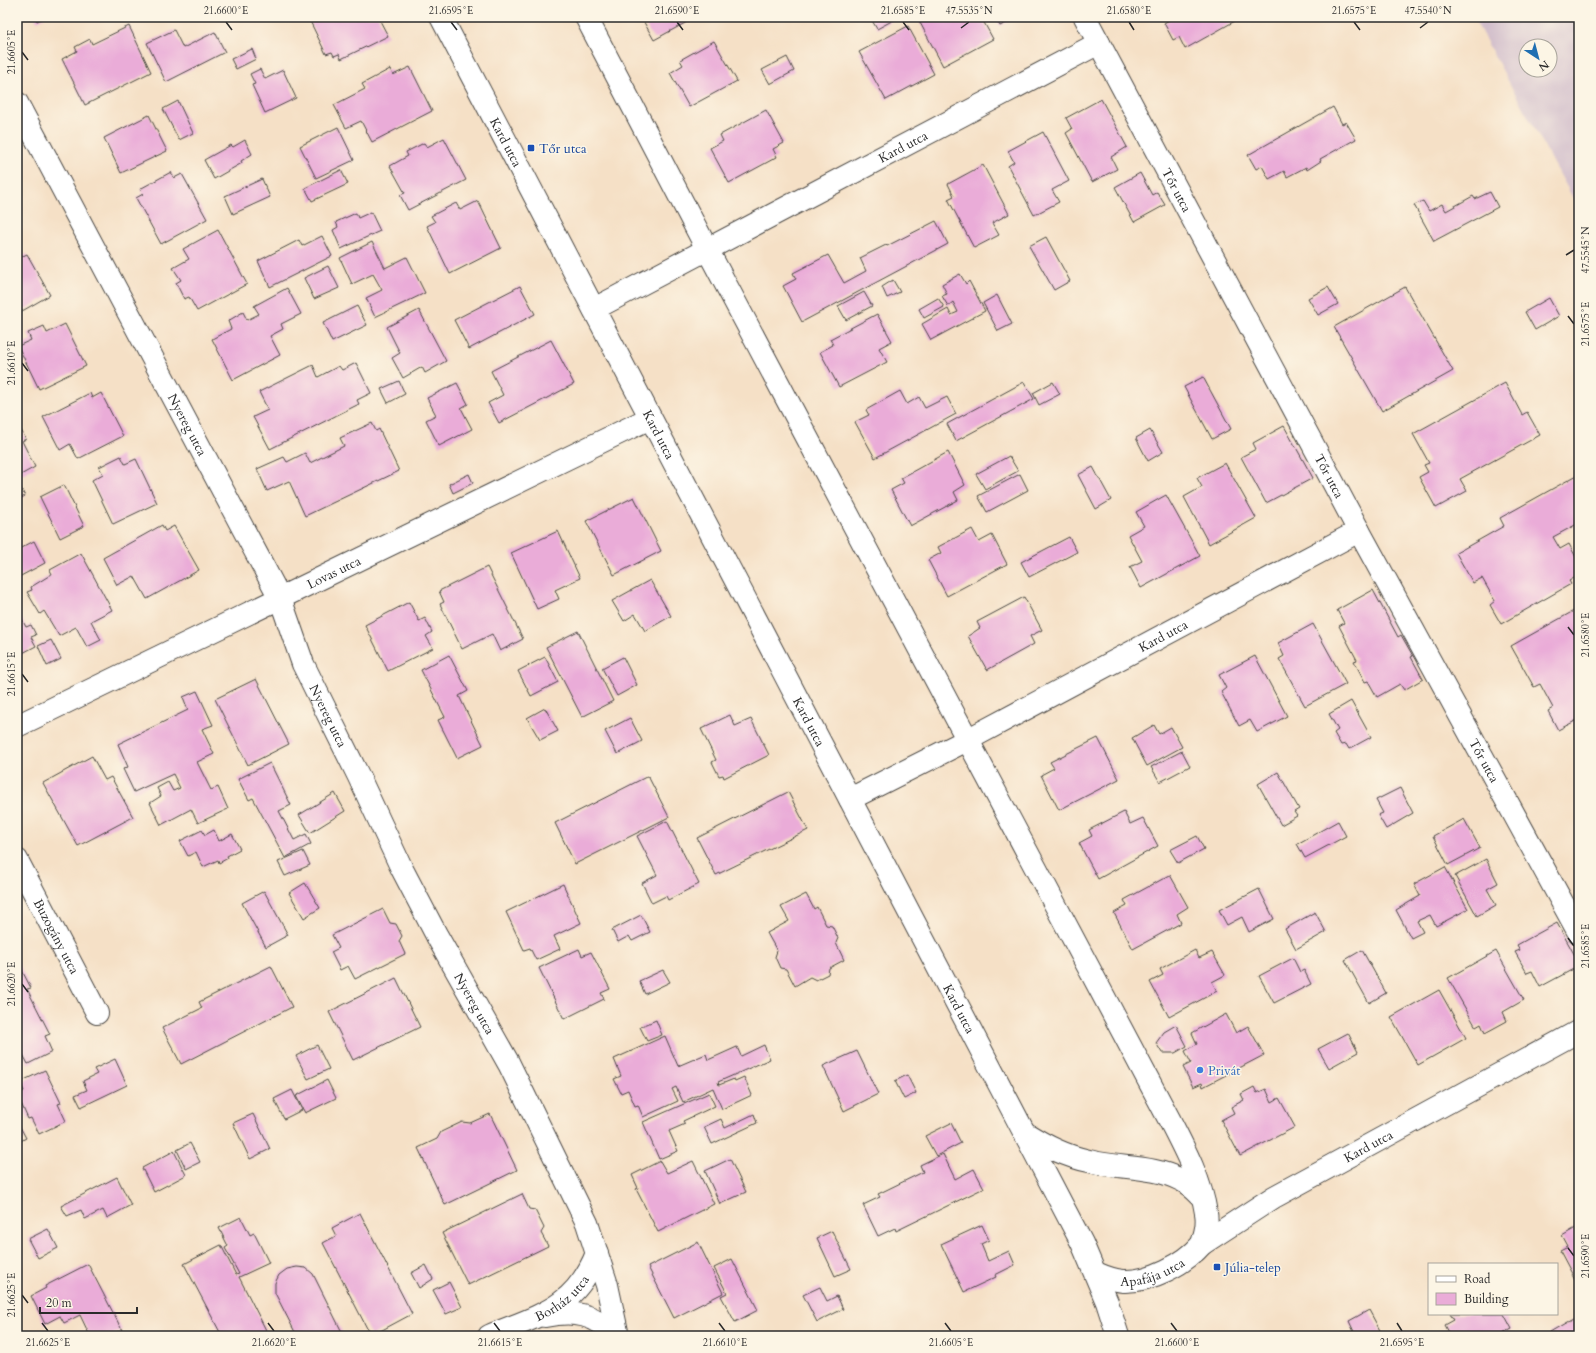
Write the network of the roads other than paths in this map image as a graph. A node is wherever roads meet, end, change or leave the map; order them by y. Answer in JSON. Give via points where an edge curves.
{"nodes":[{"id":1,"x":441,"y":17,"type":"edge"},
{"id":2,"x":586,"y":17,"type":"edge"},
{"id":3,"x":1085,"y":17,"type":"edge"},
{"id":4,"x":1099,"y":43,"type":"junction"},
{"id":5,"x":17,"y":103,"type":"edge"},
{"id":6,"x":707,"y":249,"type":"junction"},
{"id":7,"x":594,"y":309,"type":"junction"},
{"id":8,"x":650,"y":418,"type":"junction"},
{"id":9,"x":1359,"y":530,"type":"junction"},
{"id":10,"x":280,"y":598,"type":"junction"},
{"id":11,"x":17,"y":726,"type":"edge"},
{"id":12,"x":967,"y":740,"type":"junction"},
{"id":13,"x":850,"y":799,"type":"junction"},
{"id":14,"x":17,"y":860,"type":"edge"},
{"id":15,"x":1579,"y":933,"type":"edge"},
{"id":16,"x":97,"y":1012,"type":"dead end"},
{"id":17,"x":1579,"y":1031,"type":"edge"},
{"id":18,"x":1025,"y":1133,"type":"junction"},
{"id":19,"x":1202,"y":1197,"type":"junction"},
{"id":20,"x":1202,"y":1244,"type":"junction"},
{"id":21,"x":597,"y":1253,"type":"junction"},
{"id":22,"x":1096,"y":1273,"type":"junction"},
{"id":23,"x":538,"y":1317,"type":"junction"},
{"id":24,"x":489,"y":1336,"type":"edge"},
{"id":25,"x":618,"y":1336,"type":"edge"},
{"id":26,"x":1118,"y":1336,"type":"edge"}],
"edges":[{"from":1,"to":7,"type":"street","name":"Kard utca"},
{"from":2,"to":6,"type":"street"},
{"from":3,"to":4,"type":"street","name":"Tőr utca"},
{"from":4,"to":6,"type":"street","name":"Kard utca"},
{"from":4,"to":9,"type":"street","name":"Tőr utca"},
{"from":5,"to":10,"type":"street","name":"Nyereg utca"},
{"from":6,"to":7,"type":"street","name":"Kard utca"},
{"from":6,"to":12,"type":"street"},
{"from":7,"to":8,"type":"street","name":"Kard utca"},
{"from":8,"to":10,"type":"street","name":"Lovas utca"},
{"from":8,"to":13,"type":"street","name":"Kard utca"},
{"from":9,"to":12,"type":"street","name":"Kard utca"},
{"from":9,"to":15,"type":"street","name":"Tőr utca"},
{"from":10,"to":11,"type":"street","name":"Lovas utca"},
{"from":10,"to":21,"type":"street","name":"Nyereg utca","via":[[303,664],[402,869],[436,936],[508,1064],[574,1194]]},
{"from":12,"to":13,"type":"street","name":"Kard utca"},
{"from":12,"to":19,"type":"street","via":[[1169,1119]]},
{"from":13,"to":18,"type":"street","name":"Kard utca"},
{"from":14,"to":16,"type":"street","name":"Buzogány utca"},
{"from":17,"to":20,"type":"street","name":"Kard utca","via":[[1274,1197]]},
{"from":18,"to":19,"type":"street","via":[[1061,1154],[1097,1163],[1149,1170],[1180,1179]]},
{"from":18,"to":22,"type":"street","name":"Kard utca"},
{"from":19,"to":20,"type":"street","via":[[1206,1229]]},
{"from":20,"to":22,"type":"street","name":"Apafája utca","via":[[1181,1263],[1148,1277],[1123,1281],[1109,1279]]},
{"from":21,"to":23,"type":"street","name":"Borház utca","via":[[585,1280],[575,1292],[564,1302]]},
{"from":21,"to":25,"type":"street","name":"Nyereg utca"},
{"from":22,"to":26,"type":"street","name":"Kard utca"},
{"from":23,"to":24,"type":"street","name":"Borház utca"},
{"from":23,"to":25,"type":"street","via":[[569,1313],[587,1315],[603,1323]]}]}
